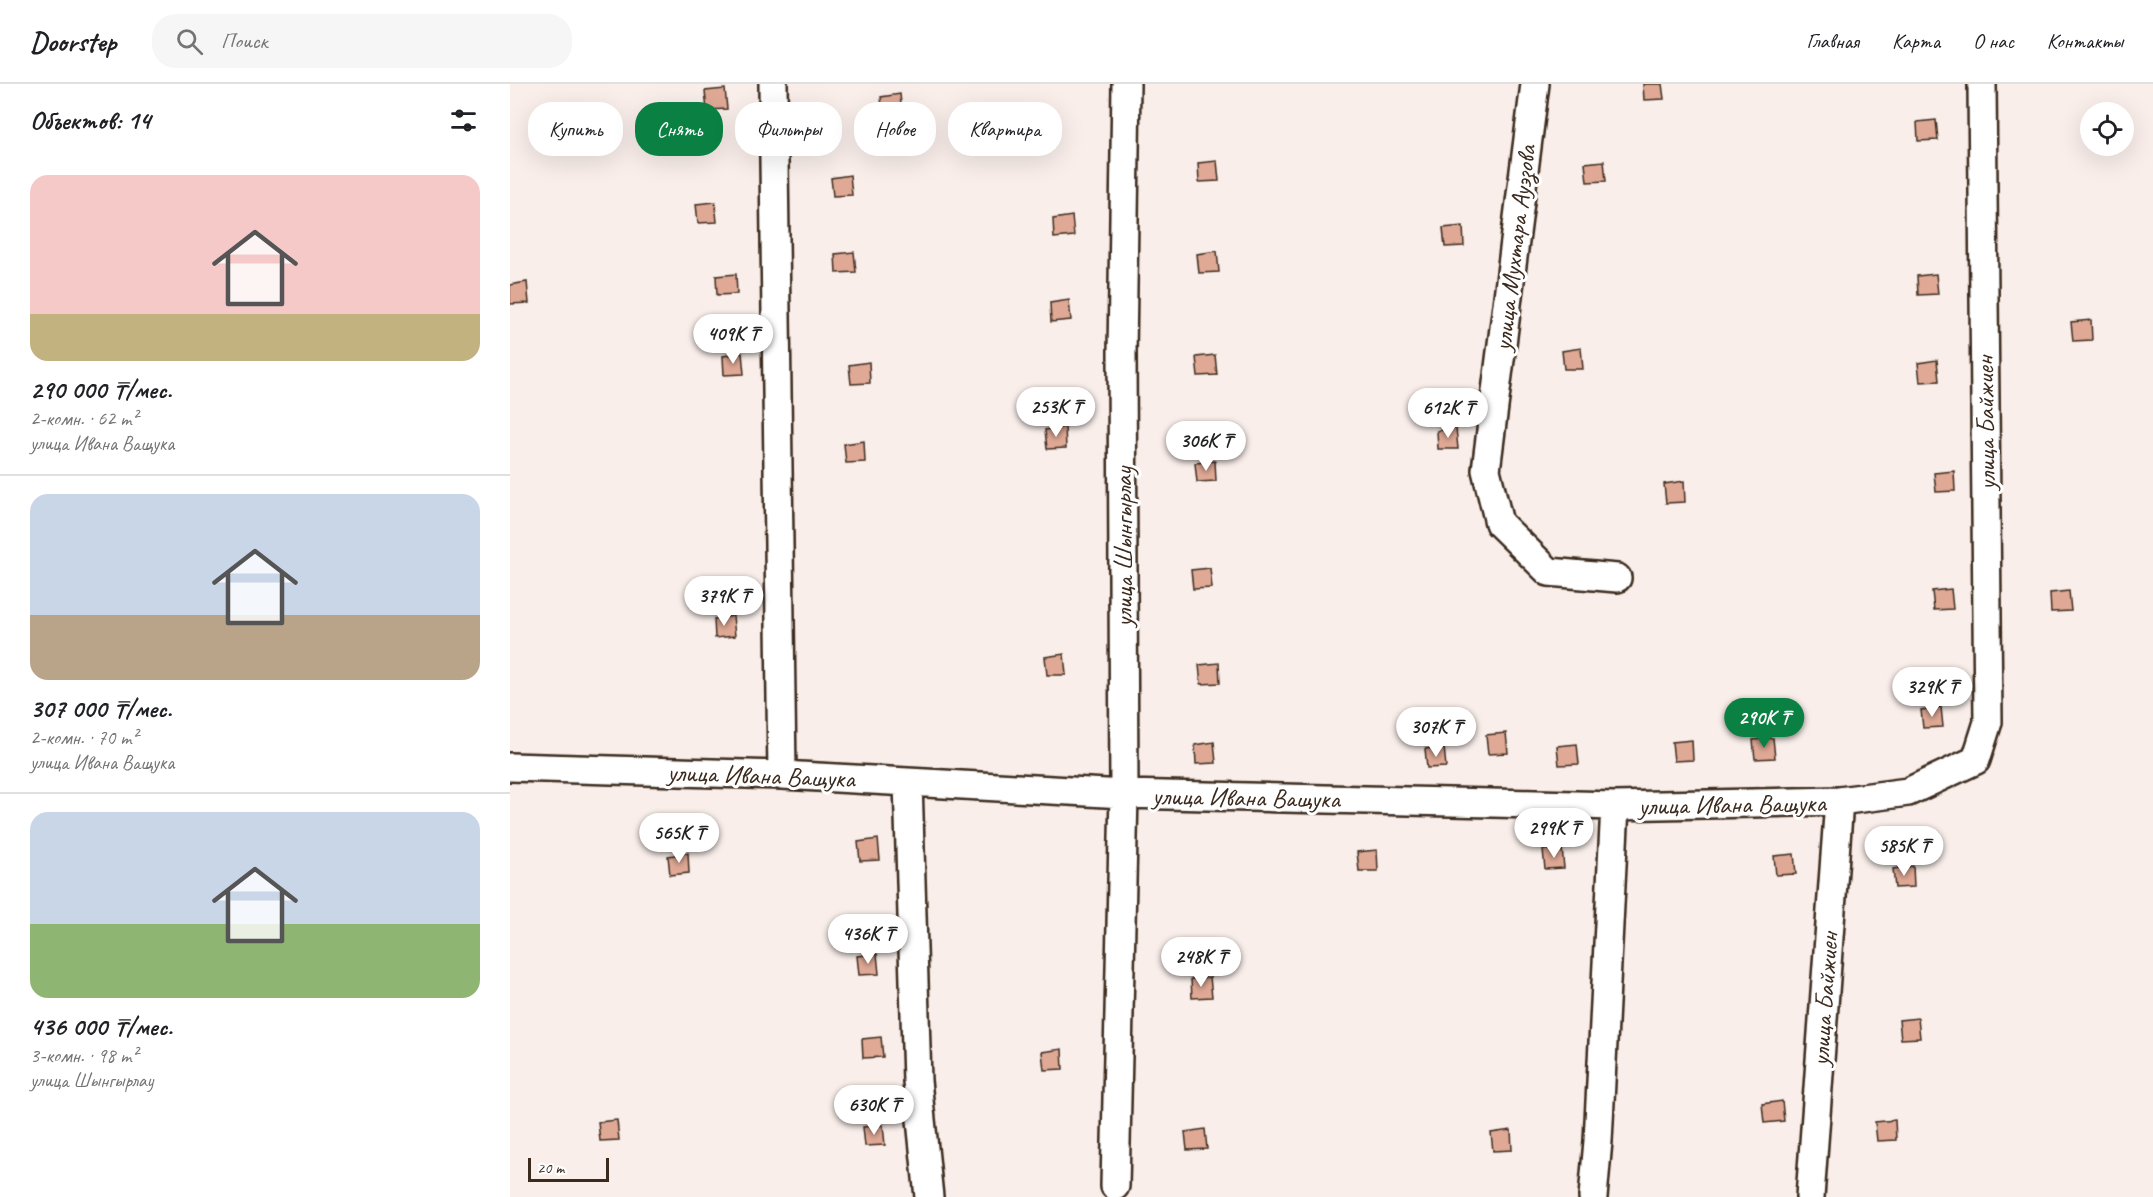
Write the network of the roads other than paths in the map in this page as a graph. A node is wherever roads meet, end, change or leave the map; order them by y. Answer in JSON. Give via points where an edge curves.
{"nodes":[{"id":1,"x":773,"y":84,"type":"edge"},
{"id":2,"x":1126,"y":84,"type":"edge"},
{"id":3,"x":1535,"y":84,"type":"edge"},
{"id":4,"x":1982,"y":84,"type":"edge"},
{"id":5,"x":1617,"y":578,"type":"dead end"},
{"id":6,"x":1976,"y":760,"type":"joint"},
{"id":7,"x":510,"y":767,"type":"edge"},
{"id":8,"x":782,"y":775,"type":"junction"},
{"id":9,"x":908,"y":782,"type":"junction"},
{"id":10,"x":1124,"y":794,"type":"junction"},
{"id":11,"x":1839,"y":801,"type":"junction"},
{"id":12,"x":1615,"y":806,"type":"junction"},
{"id":13,"x":1115,"y":1186,"type":"dead end"},
{"id":14,"x":929,"y":1197,"type":"edge"},
{"id":15,"x":1593,"y":1197,"type":"edge"},
{"id":16,"x":1810,"y":1197,"type":"edge"}],
"edges":[{"from":1,"to":8,"type":"street"},
{"from":2,"to":10,"type":"street","name":"улица Шынгырлау","via":[[1122,353]]},
{"from":3,"to":5,"type":"street","name":"улица Мухтара Ауэзова","via":[[1486,470],[1499,523],[1549,572]]},
{"from":4,"to":6,"type":"street","name":"улица Байжиен","via":[[1988,722]]},
{"from":6,"to":11,"type":"street","name":"улица Ивана Ващука","via":[[1908,792]]},
{"from":7,"to":8,"type":"street","name":"улица Ивана Ващука"},
{"from":8,"to":9,"type":"street","name":"улица Ивана Ващука"},
{"from":9,"to":10,"type":"street","name":"улица Ивана Ващука"},
{"from":9,"to":14,"type":"street","via":[[917,1081]]},
{"from":10,"to":12,"type":"street","name":"улица Ивана Ващука"},
{"from":10,"to":13,"type":"street","name":"улица Шынгырлау"},
{"from":11,"to":12,"type":"street","name":"улица Ивана Ващука"},
{"from":11,"to":16,"type":"street","name":"улица Байжиен"},
{"from":12,"to":15,"type":"street"}]}
